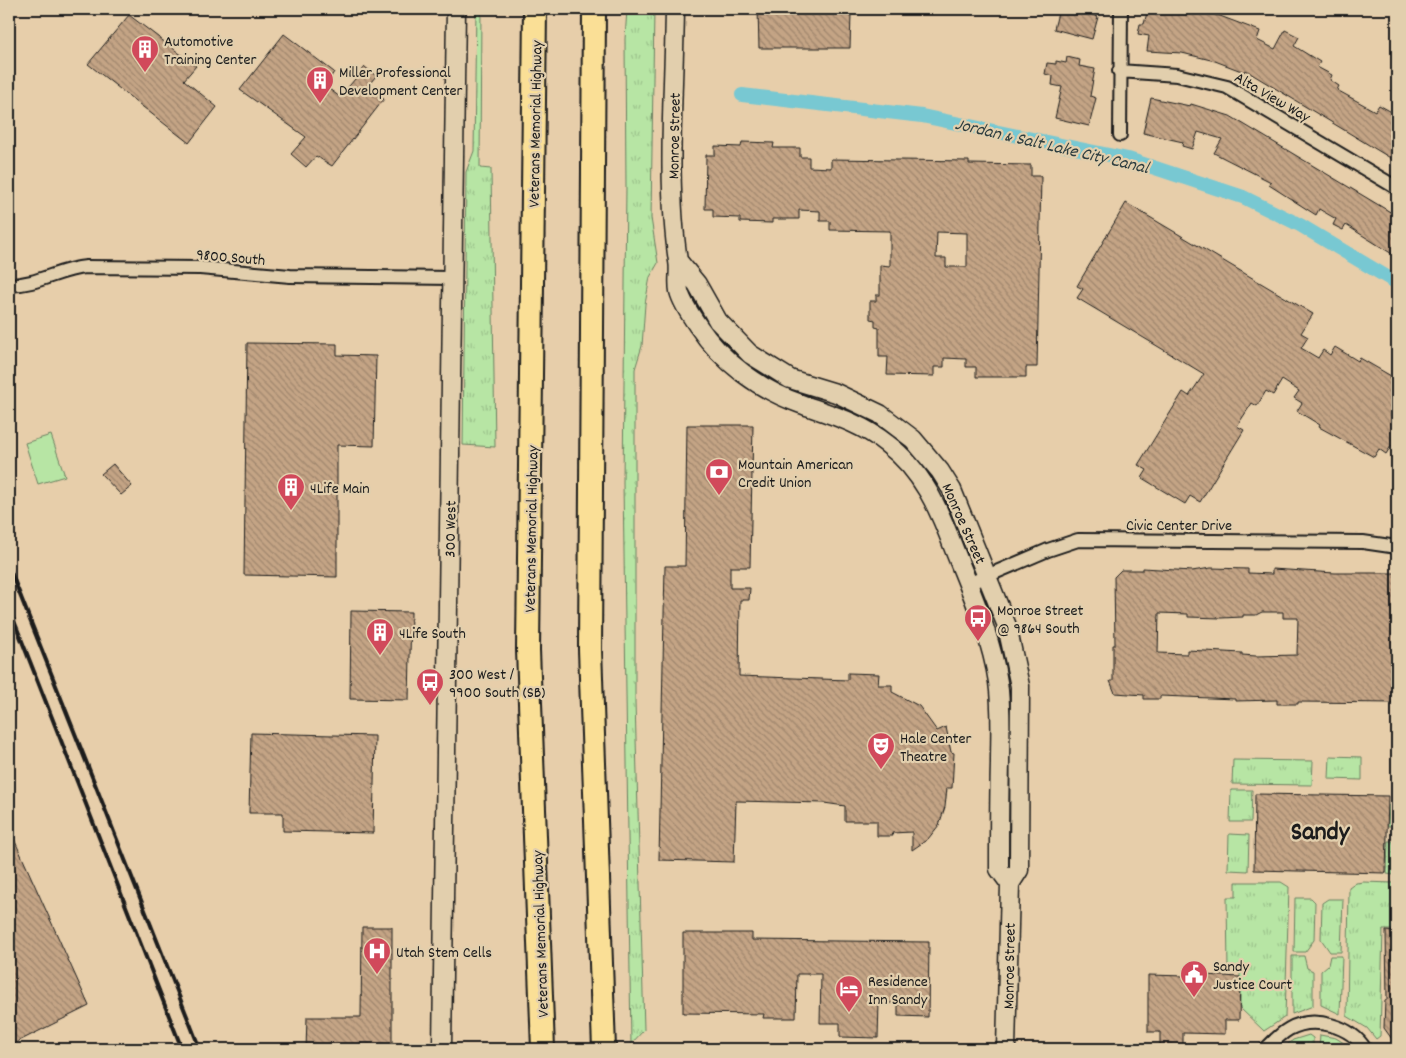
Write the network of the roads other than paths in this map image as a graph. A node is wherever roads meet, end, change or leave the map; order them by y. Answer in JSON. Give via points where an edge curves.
{"nodes":[{"id":1,"x":456,"y":9,"type":"edge"},
{"id":2,"x":536,"y":9,"type":"edge"},
{"id":3,"x":594,"y":9,"type":"edge"},
{"id":4,"x":675,"y":9,"type":"edge"},
{"id":5,"x":1121,"y":9,"type":"edge"},
{"id":6,"x":1120,"y":71,"type":"junction"},
{"id":7,"x":1120,"y":135,"type":"dead end"},
{"id":8,"x":1397,"y":188,"type":"edge"},
{"id":9,"x":679,"y":262,"type":"junction"},
{"id":10,"x":453,"y":278,"type":"junction"},
{"id":11,"x":9,"y":285,"type":"edge"},
{"id":12,"x":1397,"y":547,"type":"edge"},
{"id":13,"x":988,"y":576,"type":"junction"},
{"id":14,"x":968,"y":584,"type":"junction"},
{"id":15,"x":1010,"y":884,"type":"junction"},
{"id":16,"x":543,"y":1048,"type":"edge"},
{"id":17,"x":442,"y":1049,"type":"edge"},
{"id":18,"x":604,"y":1049,"type":"edge"},
{"id":19,"x":1006,"y":1049,"type":"edge"},
{"id":20,"x":1266,"y":1049,"type":"edge"},
{"id":21,"x":1365,"y":1049,"type":"edge"}],
"edges":[{"from":1,"to":10,"type":"street","name":"300 West"},
{"from":2,"to":16,"type":"highway","name":"Veterans Memorial Highway","via":[[528,650]]},
{"from":3,"to":18,"type":"highway","via":[[590,649]]},
{"from":4,"to":9,"type":"street","name":"Monroe Street","via":[[672,215]]},
{"from":5,"to":6,"type":"street"},
{"from":6,"to":7,"type":"street"},
{"from":6,"to":8,"type":"street","name":"Alta View Way","via":[[1177,75],[1227,87]]},
{"from":9,"to":13,"type":"street","name":"Monroe Street","via":[[697,284],[718,321],[750,354],[790,379],[859,402],[913,439],[952,490]]},
{"from":9,"to":14,"type":"street","name":"Monroe Street","via":[[679,291],[690,313],[720,354],[739,371],[766,389],[799,404],[863,427],[889,444],[910,464],[939,511]]},
{"from":10,"to":11,"type":"street","name":"9800 South","via":[[290,276],[200,268],[86,267],[30,284]]},
{"from":10,"to":17,"type":"street","name":"300 West"},
{"from":12,"to":13,"type":"street","name":"Civic Center Drive","via":[[1362,542],[1078,540]]},
{"from":13,"to":14,"type":"street","name":"Civic Center Drive"},
{"from":13,"to":15,"type":"street","name":"Monroe Street","via":[[1006,626],[1020,686],[1019,870]]},
{"from":14,"to":15,"type":"street","name":"Monroe Street","via":[[988,636],[999,686],[999,869]]},
{"from":15,"to":19,"type":"street","name":"Monroe Street"},
{"from":20,"to":21,"type":"street","via":[[1290,1028],[1309,1023],[1348,1031]]}]}
